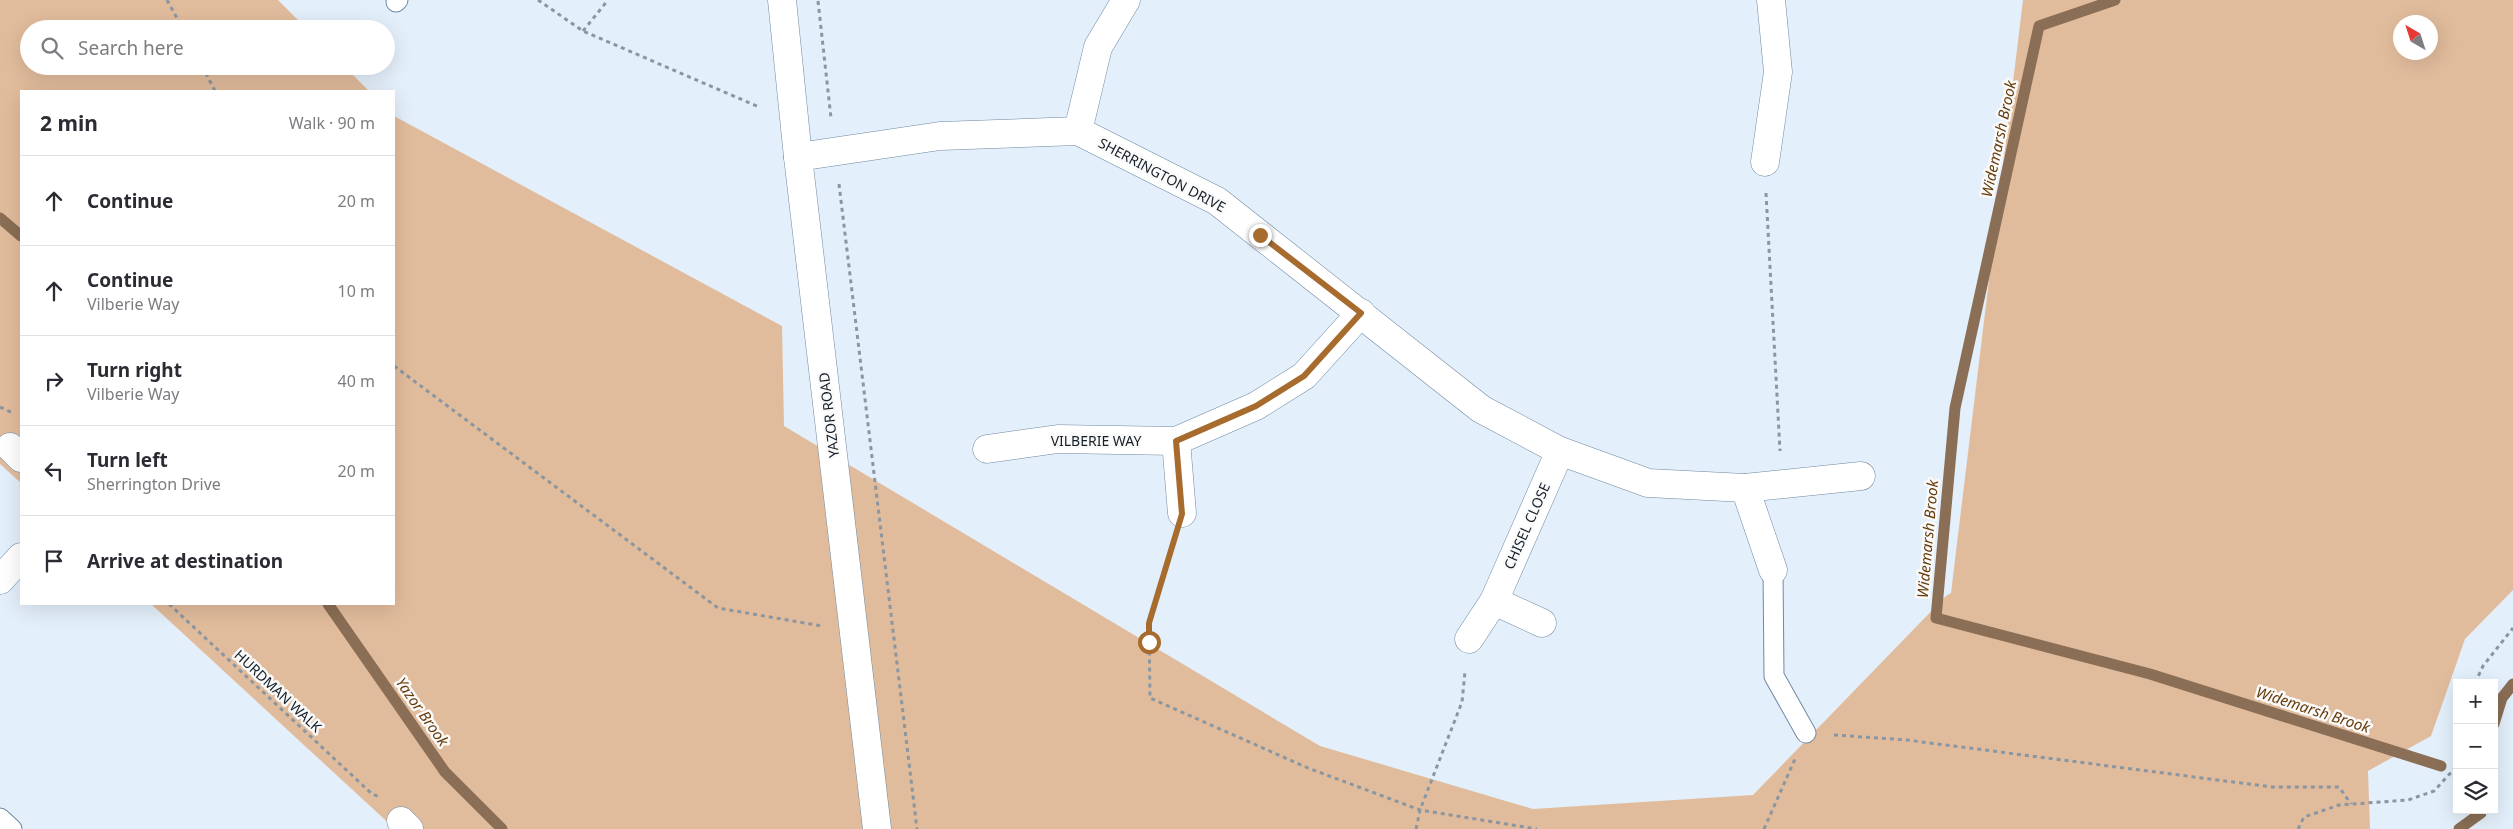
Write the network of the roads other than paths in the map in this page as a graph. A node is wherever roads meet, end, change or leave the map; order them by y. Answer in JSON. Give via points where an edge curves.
{"nodes":[{"id":1,"x":782,"y":0,"type":"edge"},
{"id":2,"x":1126,"y":0,"type":"edge"},
{"id":3,"x":1771,"y":0,"type":"edge"},
{"id":4,"x":1078,"y":131,"type":"junction"},
{"id":5,"x":798,"y":157,"type":"junction"},
{"id":6,"x":1765,"y":162,"type":"road end"},
{"id":7,"x":1361,"y":313,"type":"junction"},
{"id":8,"x":1176,"y":441,"type":"junction"},
{"id":9,"x":987,"y":449,"type":"dead end"},
{"id":10,"x":1560,"y":451,"type":"junction"},
{"id":11,"x":1861,"y":476,"type":"dead end"},
{"id":12,"x":1745,"y":488,"type":"junction"},
{"id":13,"x":1182,"y":514,"type":"road end"},
{"id":14,"x":20,"y":558,"type":"edge"},
{"id":15,"x":1773,"y":570,"type":"joint"},
{"id":16,"x":0,"y":580,"type":"edge"},
{"id":17,"x":1494,"y":602,"type":"junction"},
{"id":18,"x":1542,"y":622,"type":"dead end"},
{"id":19,"x":1469,"y":638,"type":"road end"},
{"id":20,"x":1806,"y":733,"type":"road end"},
{"id":21,"x":0,"y":818,"type":"edge"},
{"id":22,"x":12,"y":829,"type":"edge"},
{"id":23,"x":877,"y":829,"type":"edge"}],
"edges":[{"from":1,"to":5,"type":"street","name":"YAZOR ROAD"},
{"from":2,"to":4,"type":"street","via":[[1098,48]]},
{"from":3,"to":6,"type":"street","via":[[1778,72]]},
{"from":4,"to":5,"type":"street","name":"SHERRINGTON DRIVE","via":[[940,136]]},
{"from":4,"to":7,"type":"street","name":"SHERRINGTON DRIVE","via":[[1217,201]]},
{"from":5,"to":23,"type":"street","name":"YAZOR ROAD"},
{"from":7,"to":8,"type":"street","name":"VILBERIE WAY","via":[[1304,376],[1256,406]]},
{"from":7,"to":10,"type":"street","name":"SHERRINGTON DRIVE","via":[[1481,408]]},
{"from":8,"to":9,"type":"street","name":"VILBERIE WAY","via":[[1058,439]]},
{"from":8,"to":13,"type":"street"},
{"from":10,"to":12,"type":"street","name":"SHERRINGTON DRIVE","via":[[1648,483]]},
{"from":10,"to":17,"type":"street","name":"CHISEL CLOSE"},
{"from":11,"to":12,"type":"street","name":"SHERRINGTON DRIVE"},
{"from":12,"to":15,"type":"street"},
{"from":14,"to":16,"type":"street"},
{"from":15,"to":20,"type":"lane","via":[[1774,676]]},
{"from":17,"to":18,"type":"street"},
{"from":17,"to":19,"type":"street","name":"CHISEL CLOSE"},
{"from":21,"to":22,"type":"lane"}]}
